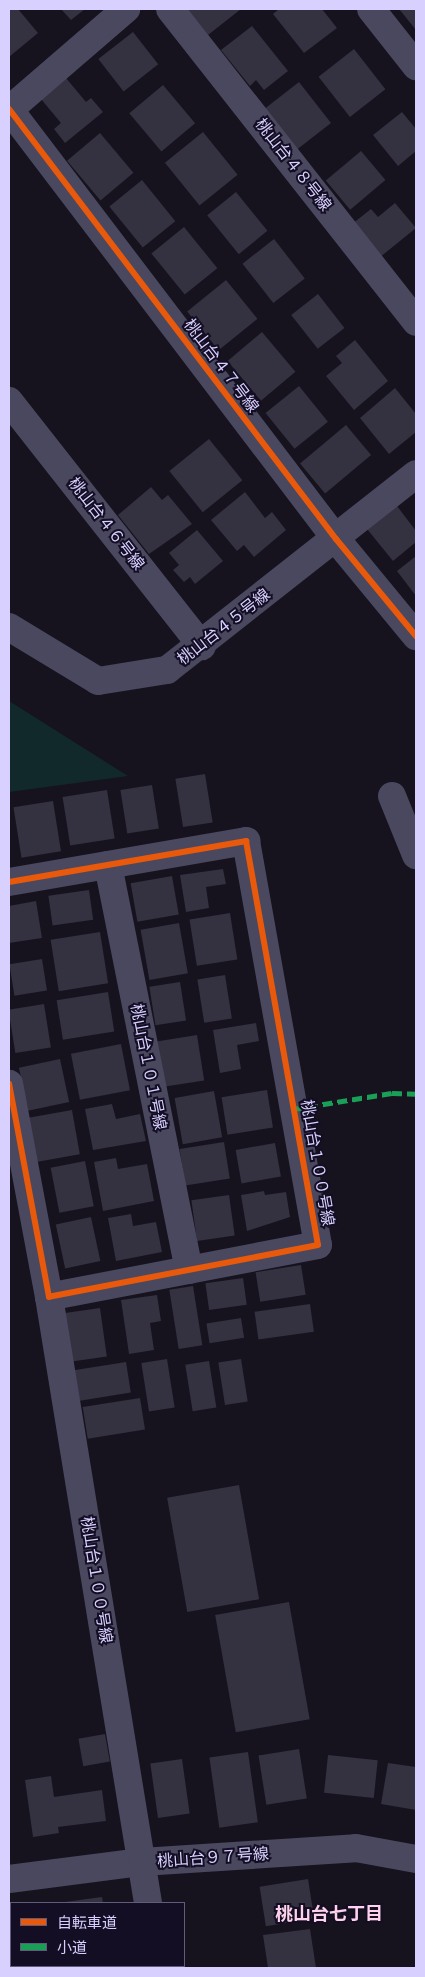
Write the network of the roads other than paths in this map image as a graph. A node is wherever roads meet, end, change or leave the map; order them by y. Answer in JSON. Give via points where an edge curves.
{"nodes":[{"id":1,"x":126,"y":9,"type":"edge"},
{"id":2,"x":170,"y":9,"type":"edge"},
{"id":3,"x":371,"y":9,"type":"edge"},
{"id":4,"x":416,"y":66,"type":"edge"},
{"id":5,"x":9,"y":110,"type":"edge"},
{"id":6,"x":416,"y":322,"type":"edge"},
{"id":7,"x":9,"y":402,"type":"edge"},
{"id":8,"x":416,"y":474,"type":"edge"},
{"id":9,"x":336,"y":539,"type":"junction"},
{"id":10,"x":9,"y":626,"type":"edge"},
{"id":11,"x":416,"y":636,"type":"edge"},
{"id":12,"x":202,"y":646,"type":"junction"},
{"id":13,"x":392,"y":796,"type":"dead end"},
{"id":14,"x":416,"y":855,"type":"edge"},
{"id":15,"x":108,"y":865,"type":"junction"},
{"id":16,"x":9,"y":882,"type":"edge"},
{"id":17,"x":9,"y":1084,"type":"edge"},
{"id":18,"x":189,"y":1270,"type":"junction"},
{"id":19,"x":49,"y":1297,"type":"junction"},
{"id":20,"x":416,"y":1859,"type":"edge"},
{"id":21,"x":142,"y":1862,"type":"junction"},
{"id":22,"x":9,"y":1880,"type":"edge"},
{"id":23,"x":148,"y":1902,"type":"edge"}],
"edges":[{"from":1,"to":5,"type":"street"},
{"from":2,"to":6,"type":"street","name":"桃山台４８号線"},
{"from":3,"to":4,"type":"street"},
{"from":5,"to":9,"type":"street","name":"桃山台４７号線"},
{"from":7,"to":12,"type":"street","name":"桃山台４６号線"},
{"from":8,"to":9,"type":"street","name":"桃山台４５号線"},
{"from":9,"to":11,"type":"street","name":"桃山台４７号線"},
{"from":9,"to":12,"type":"street","name":"桃山台４５号線"},
{"from":10,"to":12,"type":"street","name":"桃山台４５号線","via":[[98,681],[167,670]]},
{"from":13,"to":14,"type":"street"},
{"from":15,"to":16,"type":"street","name":"桃山台１００号線"},
{"from":15,"to":18,"type":"street","name":"桃山台１０１号線"},
{"from":15,"to":18,"type":"street","name":"桃山台１００号線","via":[[246,841],[318,1245]]},
{"from":17,"to":19,"type":"street","name":"桃山台１００号線"},
{"from":18,"to":19,"type":"street","name":"桃山台１００号線"},
{"from":19,"to":21,"type":"street","name":"桃山台１００号線"},
{"from":20,"to":21,"type":"street","name":"桃山台９７号線","via":[[356,1848]]},
{"from":21,"to":22,"type":"street","name":"桃山台９７号線"},
{"from":21,"to":23,"type":"street","name":"桃山台１００号線"}]}
